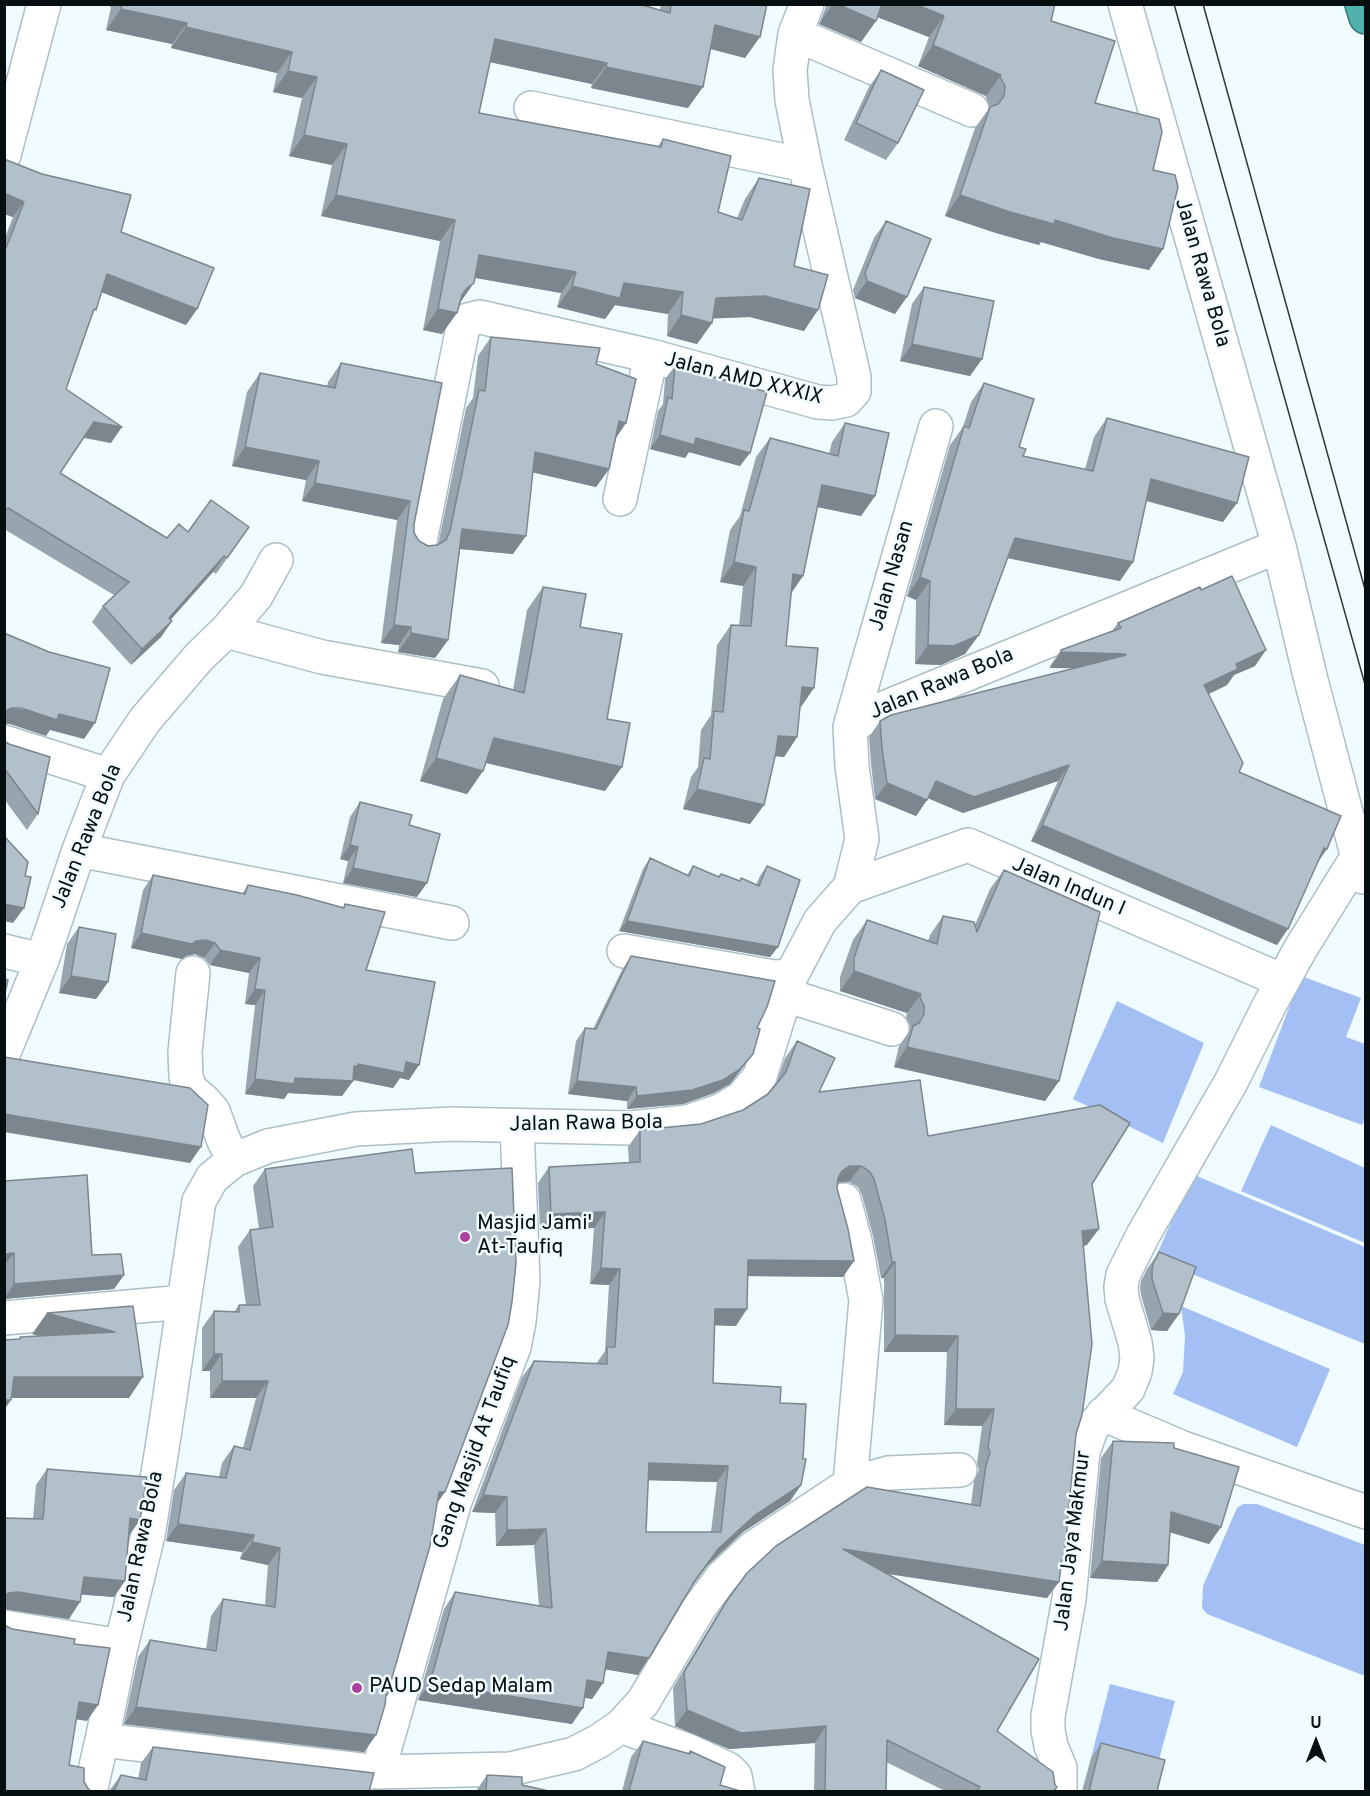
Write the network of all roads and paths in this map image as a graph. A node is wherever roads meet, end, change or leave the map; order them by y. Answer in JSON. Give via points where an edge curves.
{"nodes":[{"id":1,"x":44,"y":4,"type":"edge"},
{"id":2,"x":807,"y":4,"type":"edge"},
{"id":3,"x":1125,"y":4,"type":"edge"},
{"id":4,"x":1362,"y":4,"type":"edge"},
{"id":5,"x":1365,"y":17,"type":"edge"},
{"id":6,"x":795,"y":34,"type":"junction"},
{"id":7,"x":531,"y":108,"type":"dead end"},
{"id":8,"x":972,"y":110,"type":"dead end"},
{"id":9,"x":4,"y":155,"type":"edge"},
{"id":10,"x":805,"y":165,"type":"junction"},
{"id":11,"x":651,"y":356,"type":"junction"},
{"id":12,"x":936,"y":426,"type":"dead end"},
{"id":13,"x":620,"y":499,"type":"dead end"},
{"id":14,"x":418,"y":546,"type":"edge"},
{"id":15,"x":1279,"y":546,"type":"junction"},
{"id":16,"x":276,"y":560,"type":"dead end"},
{"id":17,"x":226,"y":630,"type":"junction"},
{"id":18,"x":482,"y":686,"type":"edge"},
{"id":19,"x":850,"y":727,"type":"junction"},
{"id":20,"x":4,"y":742,"type":"edge"},
{"id":21,"x":108,"y":775,"type":"junction"},
{"id":22,"x":79,"y":850,"type":"junction"},
{"id":23,"x":1362,"y":871,"type":"edge"},
{"id":24,"x":850,"y":887,"type":"junction"},
{"id":25,"x":452,"y":923,"type":"dead end"},
{"id":26,"x":4,"y":951,"type":"edge"},
{"id":27,"x":624,"y":951,"type":"dead end"},
{"id":28,"x":42,"y":960,"type":"junction"},
{"id":29,"x":193,"y":973,"type":"dead end"},
{"id":30,"x":1283,"y":981,"type":"junction"},
{"id":31,"x":789,"y":986,"type":"junction"},
{"id":32,"x":892,"y":1029,"type":"dead end"},
{"id":33,"x":4,"y":1052,"type":"edge"},
{"id":34,"x":517,"y":1126,"type":"junction"},
{"id":35,"x":234,"y":1160,"type":"junction"},
{"id":36,"x":844,"y":1200,"type":"dead end"},
{"id":37,"x":184,"y":1302,"type":"junction"},
{"id":38,"x":4,"y":1318,"type":"edge"},
{"id":39,"x":1102,"y":1414,"type":"junction"},
{"id":40,"x":960,"y":1470,"type":"dead end"},
{"id":41,"x":850,"y":1484,"type":"junction"},
{"id":42,"x":1365,"y":1512,"type":"edge"},
{"id":43,"x":4,"y":1627,"type":"edge"},
{"id":44,"x":121,"y":1646,"type":"junction"},
{"id":45,"x":621,"y":1726,"type":"junction"},
{"id":46,"x":102,"y":1740,"type":"junction"},
{"id":47,"x":378,"y":1772,"type":"junction"},
{"id":48,"x":90,"y":1791,"type":"edge"},
{"id":49,"x":738,"y":1791,"type":"edge"},
{"id":50,"x":1060,"y":1791,"type":"edge"}],
"edges":[{"from":1,"to":9,"type":"street"},
{"from":2,"to":6,"type":"street","name":"Jalan AMD XXXIX"},
{"from":3,"to":15,"type":"street","name":"Jalan Rawa Bola"},
{"from":4,"to":5,"type":"highway"},
{"from":6,"to":8,"type":"street"},
{"from":6,"to":10,"type":"street","name":"Jalan AMD XXXIX","via":[[790,70],[792,100]]},
{"from":7,"to":10,"type":"street"},
{"from":10,"to":11,"type":"street","name":"Jalan AMD XXXIX","via":[[854,391],[846,400],[818,402]]},
{"from":11,"to":13,"type":"street"},
{"from":11,"to":14,"type":"street","name":"Jalan AMD XXXIX","via":[[480,317],[468,320],[463,327]]},
{"from":12,"to":19,"type":"street","name":"Jalan Nasan"},
{"from":15,"to":19,"type":"street","name":"Jalan Rawa Bola","via":[[877,711]]},
{"from":15,"to":23,"type":"street"},
{"from":16,"to":17,"type":"street","name":"Jalan Rawa Bola","via":[[256,596]]},
{"from":17,"to":18,"type":"street","via":[[322,657]]},
{"from":17,"to":21,"type":"street","name":"Jalan Rawa Bola","via":[[145,720]]},
{"from":19,"to":24,"type":"street","name":"Jalan Rawa Bola","via":[[862,839]]},
{"from":20,"to":21,"type":"street"},
{"from":21,"to":22,"type":"street","name":"Jalan Rawa Bola"},
{"from":22,"to":25,"type":"street"},
{"from":22,"to":28,"type":"street","name":"Jalan Rawa Bola"},
{"from":23,"to":30,"type":"street","name":"Jalan Jaya Makmur","via":[[1301,948]]},
{"from":24,"to":30,"type":"street","name":"Jalan Indun I","via":[[968,845]]},
{"from":24,"to":31,"type":"street","name":"Jalan Rawa Bola","via":[[820,921]]},
{"from":26,"to":28,"type":"street"},
{"from":27,"to":31,"type":"street","via":[[774,977]]},
{"from":28,"to":33,"type":"street","name":"Jalan Rawa Bola"},
{"from":29,"to":35,"type":"street","via":[[186,1077],[190,1089],[213,1111]]},
{"from":30,"to":39,"type":"street","name":"Jalan Jaya Makmur","via":[[1123,1275],[1122,1299],[1135,1342],[1135,1372],[1128,1389]]},
{"from":31,"to":32,"type":"street"},
{"from":31,"to":34,"type":"street","name":"Jalan Rawa Bola","via":[[760,1076],[742,1098],[722,1110],[687,1122],[631,1128]]},
{"from":34,"to":35,"type":"street","name":"Jalan Rawa Bola","via":[[452,1124],[357,1129],[268,1146]]},
{"from":34,"to":47,"type":"street","name":"Gang Masjid At Taufiq","via":[[523,1281],[514,1347],[455,1501]]},
{"from":35,"to":37,"type":"street","name":"Jalan Rawa Bola","via":[[212,1178],[199,1201]]},
{"from":36,"to":41,"type":"street","via":[[866,1300]]},
{"from":37,"to":38,"type":"street"},
{"from":37,"to":44,"type":"street","name":"Jalan Rawa Bola","via":[[148,1535]]},
{"from":39,"to":42,"type":"street","via":[[1183,1448]]},
{"from":39,"to":50,"type":"street","name":"Jalan Jaya Makmur","via":[[1092,1427],[1083,1452],[1069,1599],[1048,1716],[1051,1746],[1060,1768]]},
{"from":40,"to":41,"type":"street","via":[[888,1473]]},
{"from":41,"to":45,"type":"street","via":[[753,1548],[722,1577],[643,1702]]},
{"from":43,"to":44,"type":"street"},
{"from":44,"to":46,"type":"street","name":"Jalan Rawa Bola"},
{"from":45,"to":47,"type":"street","via":[[574,1754],[510,1769]]},
{"from":45,"to":49,"type":"street","via":[[728,1769],[735,1776]]},
{"from":46,"to":47,"type":"street"},
{"from":46,"to":48,"type":"street","name":"Jalan Rawa Bola"}]}
